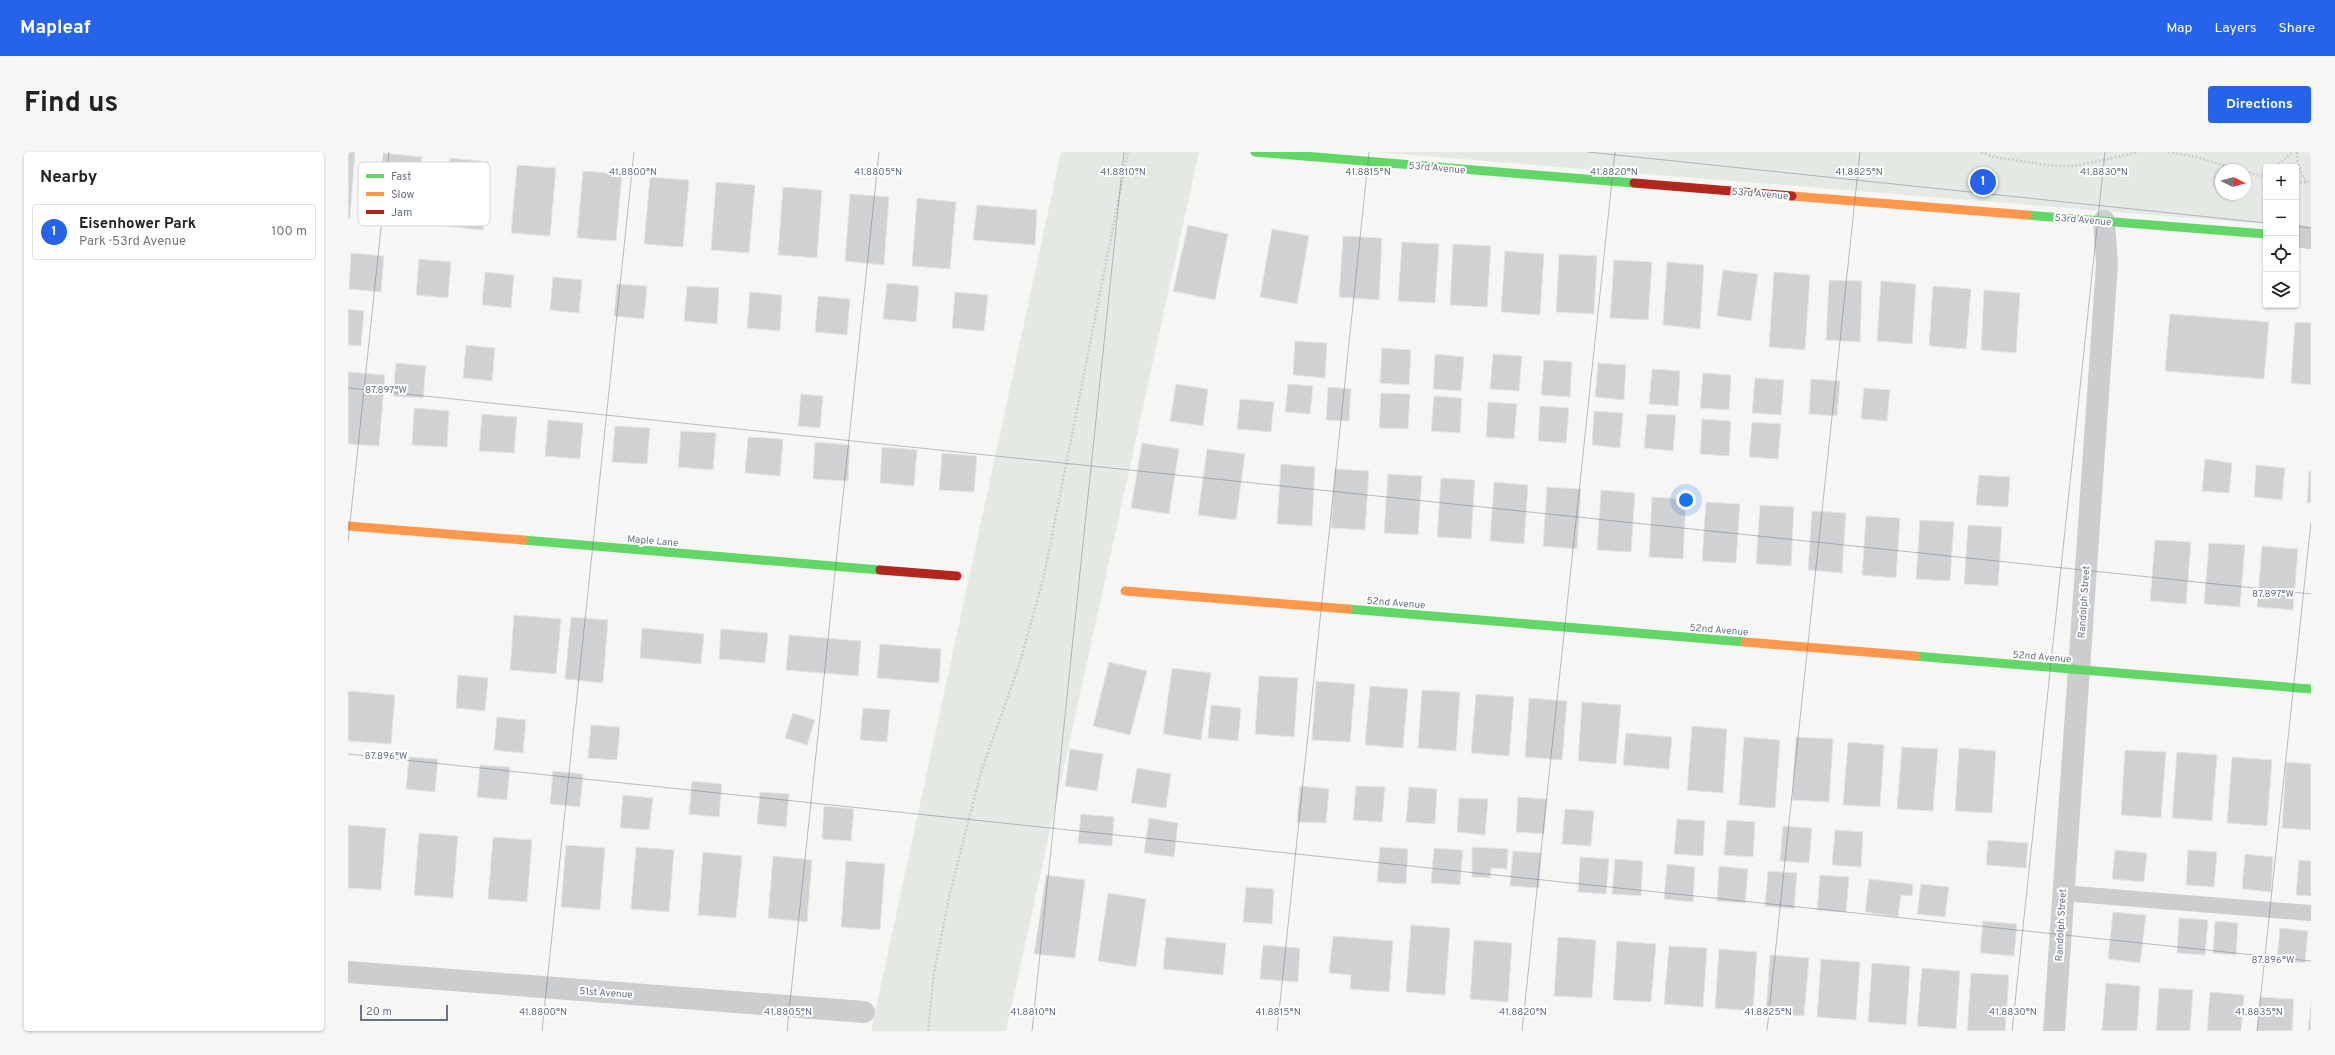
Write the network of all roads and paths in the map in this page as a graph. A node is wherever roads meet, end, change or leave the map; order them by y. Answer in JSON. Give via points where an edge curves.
{"nodes":[{"id":1,"x":1128,"y":152,"type":"edge"},
{"id":2,"x":1255,"y":152,"type":"edge"},
{"id":3,"x":1981,"y":152,"type":"edge"},
{"id":4,"x":2138,"y":152,"type":"edge"},
{"id":5,"x":2168,"y":152,"type":"edge"},
{"id":6,"x":2293,"y":152,"type":"edge"},
{"id":7,"x":2297,"y":152,"type":"edge"},
{"id":8,"x":2220,"y":164,"type":"edge"},
{"id":9,"x":2279,"y":164,"type":"edge"},
{"id":10,"x":2251,"y":172,"type":"edge"},
{"id":11,"x":2261,"y":175,"type":"edge"},
{"id":12,"x":2299,"y":182,"type":"edge"},
{"id":13,"x":2307,"y":182,"type":"junction"},
{"id":14,"x":2311,"y":183,"type":"edge"},
{"id":15,"x":2104,"y":221,"type":"junction"},
{"id":16,"x":2263,"y":234,"type":"edge"},
{"id":17,"x":2299,"y":236,"type":"edge"},
{"id":18,"x":2311,"y":238,"type":"edge"},
{"id":19,"x":348,"y":526,"type":"edge"},
{"id":20,"x":957,"y":576,"type":"dead end"},
{"id":21,"x":1125,"y":591,"type":"dead end"},
{"id":22,"x":2079,"y":670,"type":"junction"},
{"id":23,"x":2311,"y":689,"type":"edge"},
{"id":24,"x":2062,"y":893,"type":"junction"},
{"id":25,"x":2311,"y":913,"type":"edge"},
{"id":26,"x":348,"y":972,"type":"edge"},
{"id":27,"x":864,"y":1012,"type":"dead end"},
{"id":28,"x":928,"y":1031,"type":"edge"},
{"id":29,"x":2054,"y":1031,"type":"edge"}],
"edges":[{"from":1,"to":28,"type":"path","via":[[1044,576],[1020,662],[981,772],[956,870],[934,974]]},
{"from":2,"to":15,"type":"street","name":"53rd Avenue"},
{"from":3,"to":4,"type":"path","via":[[1994,157],[2053,166],[2075,166]]},
{"from":5,"to":8,"type":"path"},
{"from":6,"to":9,"type":"path"},
{"from":7,"to":13,"type":"path","via":[[2302,178]]},
{"from":10,"to":11,"type":"path"},
{"from":12,"to":13,"type":"path"},
{"from":13,"to":14,"type":"path"},
{"from":15,"to":16,"type":"street","name":"53rd Avenue"},
{"from":15,"to":22,"type":"street","name":"Randolph Street","via":[[2107,264]]},
{"from":17,"to":18,"type":"street"},
{"from":19,"to":20,"type":"street","name":"Maple Lane"},
{"from":21,"to":22,"type":"street","name":"52nd Avenue"},
{"from":22,"to":23,"type":"street","name":"52nd Avenue"},
{"from":22,"to":24,"type":"street","name":"Randolph Street"},
{"from":24,"to":25,"type":"lane"},
{"from":24,"to":29,"type":"street","name":"Randolph Street"},
{"from":26,"to":27,"type":"street","name":"51st Avenue"}]}
